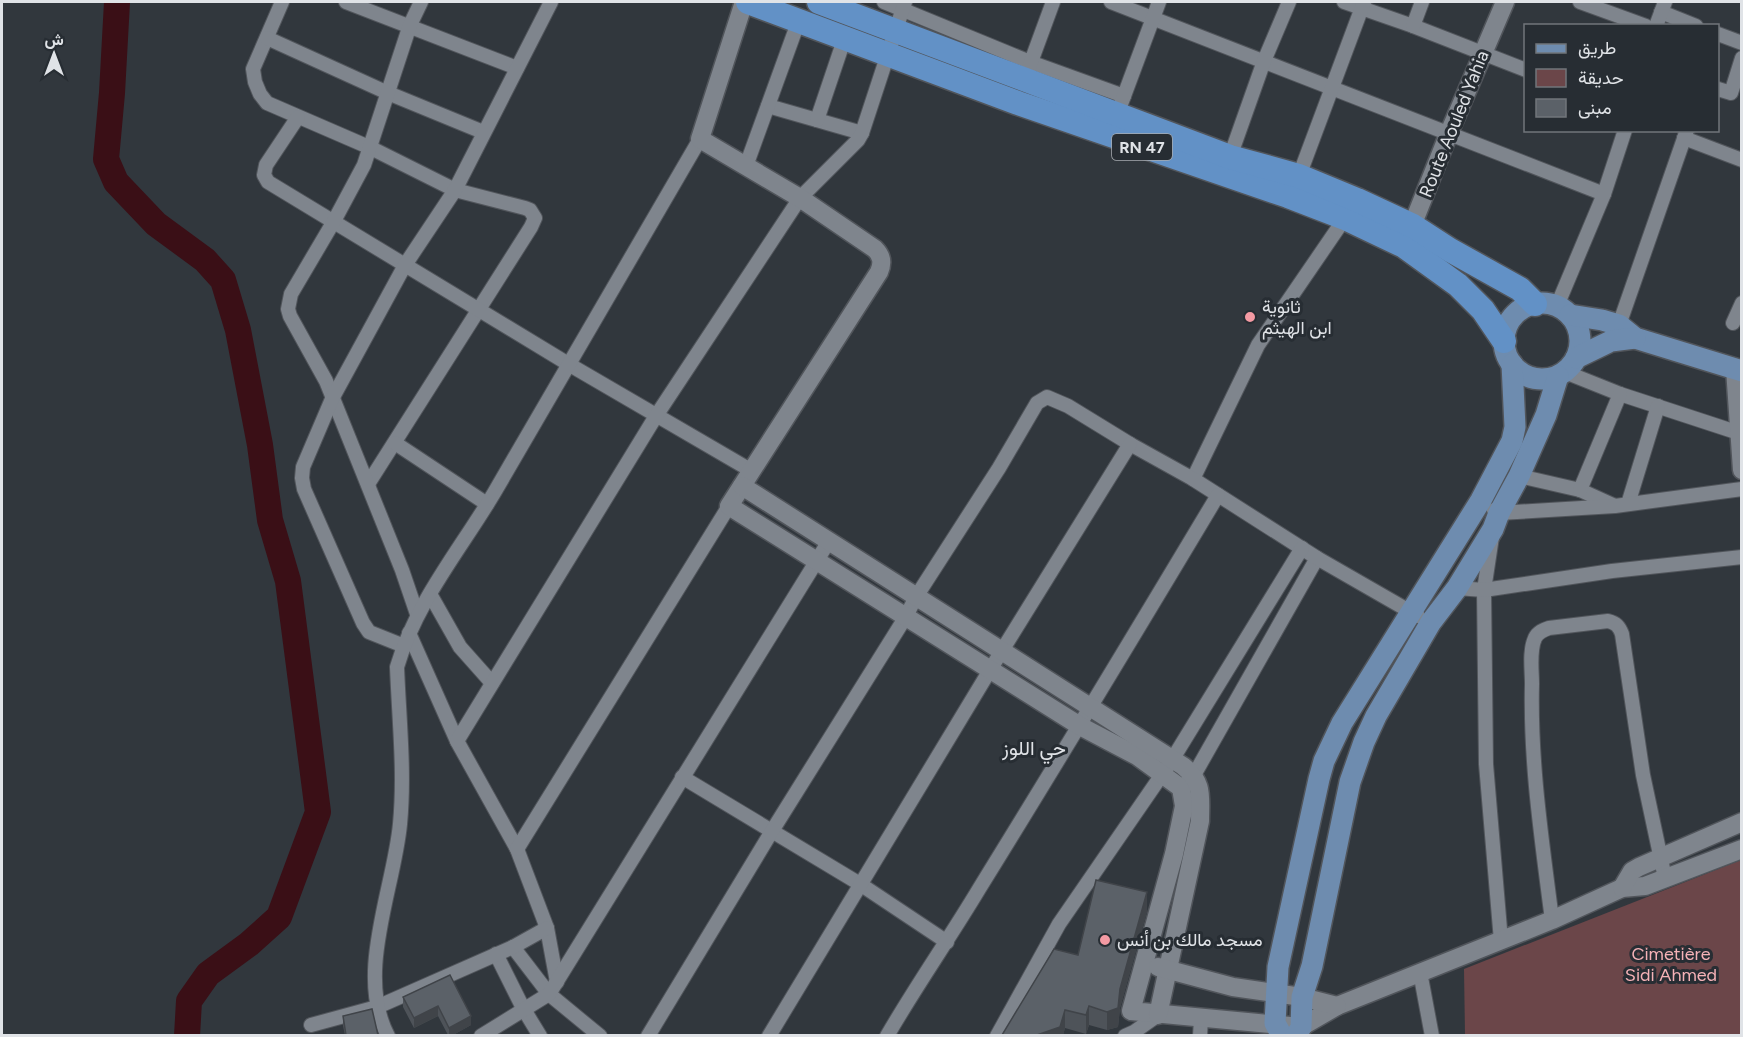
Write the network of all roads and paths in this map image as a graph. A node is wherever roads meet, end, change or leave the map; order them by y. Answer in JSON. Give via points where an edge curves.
{"nodes":[{"id":1,"x":282,"y":2,"type":"edge"},
{"id":2,"x":346,"y":2,"type":"edge"},
{"id":3,"x":421,"y":2,"type":"edge"},
{"id":4,"x":551,"y":2,"type":"edge"},
{"id":5,"x":746,"y":2,"type":"edge"},
{"id":6,"x":819,"y":2,"type":"edge"},
{"id":7,"x":884,"y":2,"type":"edge"},
{"id":8,"x":1053,"y":2,"type":"edge"},
{"id":9,"x":1111,"y":2,"type":"edge"},
{"id":10,"x":1159,"y":2,"type":"edge"},
{"id":11,"x":1289,"y":2,"type":"edge"},
{"id":12,"x":1344,"y":2,"type":"edge"},
{"id":13,"x":1422,"y":2,"type":"edge"},
{"id":14,"x":1504,"y":2,"type":"edge"},
{"id":15,"x":1580,"y":2,"type":"edge"},
{"id":16,"x":1363,"y":5,"type":"edge"},
{"id":17,"x":1661,"y":13,"type":"edge"},
{"id":18,"x":1153,"y":19,"type":"junction"},
{"id":19,"x":799,"y":20,"type":"junction"},
{"id":20,"x":897,"y":23,"type":"edge"},
{"id":21,"x":1640,"y":24,"type":"edge"},
{"id":22,"x":1691,"y":24,"type":"edge"},
{"id":23,"x":410,"y":26,"type":"junction"},
{"id":24,"x":1413,"y":26,"type":"junction"},
{"id":25,"x":1719,"y":34,"type":"edge"},
{"id":26,"x":845,"y":37,"type":"junction"},
{"id":27,"x":267,"y":38,"type":"junction"},
{"id":28,"x":1742,"y":43,"type":"edge"},
{"id":29,"x":1483,"y":52,"type":"junction"},
{"id":30,"x":1742,"y":58,"type":"edge"},
{"id":31,"x":1264,"y":61,"type":"junction"},
{"id":32,"x":517,"y":68,"type":"junction"},
{"id":33,"x":1524,"y":69,"type":"edge"},
{"id":34,"x":1028,"y":70,"type":"junction"},
{"id":35,"x":1331,"y":88,"type":"junction"},
{"id":36,"x":388,"y":93,"type":"junction"},
{"id":37,"x":1730,"y":93,"type":"edge"},
{"id":38,"x":1018,"y":103,"type":"junction"},
{"id":39,"x":1121,"y":105,"type":"junction"},
{"id":40,"x":768,"y":106,"type":"junction"},
{"id":41,"x":298,"y":117,"type":"junction"},
{"id":42,"x":817,"y":120,"type":"junction"},
{"id":43,"x":483,"y":132,"type":"junction"},
{"id":44,"x":1624,"y":132,"type":"edge"},
{"id":45,"x":862,"y":133,"type":"junction"},
{"id":46,"x":1449,"y":133,"type":"junction"},
{"id":47,"x":1686,"y":134,"type":"edge"},
{"id":48,"x":700,"y":139,"type":"junction"},
{"id":49,"x":371,"y":148,"type":"junction"},
{"id":50,"x":1230,"y":157,"type":"junction"},
{"id":51,"x":1742,"y":160,"type":"edge"},
{"id":52,"x":746,"y":166,"type":"junction"},
{"id":53,"x":1299,"y":176,"type":"junction"},
{"id":54,"x":455,"y":190,"type":"junction"},
{"id":55,"x":1604,"y":194,"type":"junction"},
{"id":56,"x":800,"y":198,"type":"junction"},
{"id":57,"x":1351,"y":209,"type":"junction"},
{"id":58,"x":334,"y":221,"type":"junction"},
{"id":59,"x":1408,"y":236,"type":"junction"},
{"id":60,"x":405,"y":265,"type":"junction"},
{"id":61,"x":1742,"y":303,"type":"edge"},
{"id":62,"x":1554,"y":308,"type":"junction"},
{"id":63,"x":479,"y":309,"type":"junction"},
{"id":64,"x":1733,"y":323,"type":"dead end"},
{"id":65,"x":1618,"y":325,"type":"junction"},
{"id":66,"x":1635,"y":338,"type":"junction"},
{"id":67,"x":1504,"y":340,"type":"junction"},
{"id":68,"x":1512,"y":364,"type":"junction"},
{"id":69,"x":570,"y":365,"type":"junction"},
{"id":70,"x":1566,"y":369,"type":"junction"},
{"id":71,"x":1738,"y":370,"type":"edge"},
{"id":72,"x":1620,"y":394,"type":"junction"},
{"id":73,"x":332,"y":399,"type":"junction"},
{"id":74,"x":1658,"y":406,"type":"junction"},
{"id":75,"x":656,"y":416,"type":"junction"},
{"id":76,"x":1739,"y":433,"type":"junction"},
{"id":77,"x":395,"y":443,"type":"junction"},
{"id":78,"x":1130,"y":444,"type":"junction"},
{"id":79,"x":1742,"y":470,"type":"edge"},
{"id":80,"x":1519,"y":476,"type":"junction"},
{"id":81,"x":747,"y":478,"type":"junction"},
{"id":82,"x":1193,"y":479,"type":"junction"},
{"id":83,"x":368,"y":484,"type":"junction"},
{"id":84,"x":1742,"y":489,"type":"edge"},
{"id":85,"x":1580,"y":490,"type":"junction"},
{"id":86,"x":1218,"y":495,"type":"junction"},
{"id":87,"x":1480,"y":500,"type":"junction"},
{"id":88,"x":487,"y":504,"type":"junction"},
{"id":89,"x":1622,"y":505,"type":"junction"},
{"id":90,"x":729,"y":506,"type":"junction"},
{"id":91,"x":1496,"y":521,"type":"junction"},
{"id":92,"x":829,"y":541,"type":"junction"},
{"id":93,"x":1302,"y":548,"type":"junction"},
{"id":94,"x":1742,"y":557,"type":"edge"},
{"id":95,"x":1317,"y":558,"type":"junction"},
{"id":96,"x":817,"y":562,"type":"junction"},
{"id":97,"x":1457,"y":588,"type":"junction"},
{"id":98,"x":1484,"y":590,"type":"junction"},
{"id":99,"x":430,"y":594,"type":"junction"},
{"id":100,"x":916,"y":597,"type":"junction"},
{"id":101,"x":1266,"y":606,"type":"junction"},
{"id":102,"x":1410,"y":612,"type":"junction"},
{"id":103,"x":417,"y":614,"type":"junction"},
{"id":104,"x":1285,"y":615,"type":"junction"},
{"id":105,"x":905,"y":618,"type":"junction"},
{"id":106,"x":1431,"y":622,"type":"junction"},
{"id":107,"x":407,"y":639,"type":"junction"},
{"id":108,"x":1001,"y":652,"type":"junction"},
{"id":109,"x":990,"y":670,"type":"junction"},
{"id":110,"x":492,"y":683,"type":"junction"},
{"id":111,"x":1090,"y":708,"type":"junction"},
{"id":112,"x":1080,"y":726,"type":"junction"},
{"id":113,"x":457,"y":741,"type":"junction"},
{"id":114,"x":1141,"y":749,"type":"junction"},
{"id":115,"x":1324,"y":761,"type":"junction"},
{"id":116,"x":1167,"y":766,"type":"junction"},
{"id":117,"x":1356,"y":766,"type":"junction"},
{"id":118,"x":682,"y":777,"type":"junction"},
{"id":119,"x":1188,"y":781,"type":"junction"},
{"id":120,"x":1742,"y":822,"type":"edge"},
{"id":121,"x":772,"y":831,"type":"junction"},
{"id":122,"x":1721,"y":831,"type":"junction"},
{"id":123,"x":517,"y":849,"type":"junction"},
{"id":124,"x":1735,"y":851,"type":"edge"},
{"id":125,"x":1660,"y":858,"type":"junction"},
{"id":126,"x":1665,"y":878,"type":"junction"},
{"id":127,"x":860,"y":885,"type":"junction"},
{"id":128,"x":1622,"y":888,"type":"junction"},
{"id":129,"x":1552,"y":920,"type":"junction"},
{"id":130,"x":547,"y":928,"type":"junction"},
{"id":131,"x":1501,"y":941,"type":"junction"},
{"id":132,"x":947,"y":942,"type":"junction"},
{"id":133,"x":513,"y":947,"type":"junction"},
{"id":134,"x":496,"y":954,"type":"junction"},
{"id":135,"x":1144,"y":964,"type":"junction"},
{"id":136,"x":1168,"y":969,"type":"junction"},
{"id":137,"x":1420,"y":972,"type":"junction"},
{"id":138,"x":553,"y":988,"type":"junction"},
{"id":139,"x":1276,"y":994,"type":"junction"},
{"id":140,"x":1302,"y":997,"type":"junction"},
{"id":141,"x":1337,"y":1006,"type":"junction"},
{"id":142,"x":377,"y":1007,"type":"junction"},
{"id":143,"x":523,"y":1008,"type":"junction"},
{"id":144,"x":1131,"y":1011,"type":"junction"},
{"id":145,"x":1158,"y":1014,"type":"junction"},
{"id":146,"x":311,"y":1025,"type":"dead end"},
{"id":147,"x":1201,"y":1027,"type":"edge"},
{"id":148,"x":1289,"y":1030,"type":"edge"},
{"id":149,"x":1130,"y":1034,"type":"edge"},
{"id":150,"x":388,"y":1035,"type":"edge"},
{"id":151,"x":481,"y":1035,"type":"edge"},
{"id":152,"x":540,"y":1035,"type":"edge"},
{"id":153,"x":600,"y":1035,"type":"edge"},
{"id":154,"x":648,"y":1035,"type":"edge"},
{"id":155,"x":769,"y":1035,"type":"edge"},
{"id":156,"x":887,"y":1035,"type":"edge"},
{"id":157,"x":997,"y":1035,"type":"edge"},
{"id":158,"x":1432,"y":1035,"type":"edge"}],
"edges":[{"from":1,"to":27,"type":"street"},
{"from":2,"to":23,"type":"street"},
{"from":3,"to":23,"type":"street"},
{"from":4,"to":32,"type":"street"},
{"from":5,"to":19,"type":"highway","number":"RN 47"},
{"from":5,"to":48,"type":"street"},
{"from":6,"to":20,"type":"highway","number":"RN 47"},
{"from":7,"to":20,"type":"street"},
{"from":8,"to":34,"type":"street"},
{"from":9,"to":18,"type":"street"},
{"from":10,"to":18,"type":"street"},
{"from":11,"to":31,"type":"street"},
{"from":12,"to":16,"type":"street"},
{"from":13,"to":24,"type":"street"},
{"from":14,"to":29,"type":"street","name":"Route Aouled Yahia"},
{"from":15,"to":21,"type":"street"},
{"from":16,"to":24,"type":"street"},
{"from":16,"to":35,"type":"street"},
{"from":17,"to":22,"type":"street"},
{"from":18,"to":31,"type":"street"},
{"from":18,"to":39,"type":"street"},
{"from":19,"to":26,"type":"highway","number":"RN 47"},
{"from":19,"to":40,"type":"street"},
{"from":20,"to":26,"type":"highway","number":"RN 47"},
{"from":20,"to":34,"type":"highway","number":"RN 47"},
{"from":20,"to":38,"type":"highway","number":"RN 47"},
{"from":20,"to":45,"type":"street"},
{"from":23,"to":32,"type":"street"},
{"from":23,"to":36,"type":"street"},
{"from":24,"to":29,"type":"street"},
{"from":25,"to":28,"type":"street"},
{"from":26,"to":42,"type":"street"},
{"from":27,"to":36,"type":"street"},
{"from":27,"to":41,"type":"street","via":[[253,69],[255,82],[267,103]]},
{"from":29,"to":33,"type":"street"},
{"from":29,"to":46,"type":"street","name":"Route Aouled Yahia"},
{"from":30,"to":37,"type":"street"},
{"from":31,"to":35,"type":"street"},
{"from":31,"to":50,"type":"street"},
{"from":32,"to":43,"type":"street"},
{"from":34,"to":38,"type":"street"},
{"from":34,"to":39,"type":"highway","number":"RN 47"},
{"from":35,"to":46,"type":"street"},
{"from":35,"to":53,"type":"street"},
{"from":36,"to":43,"type":"street"},
{"from":36,"to":49,"type":"street"},
{"from":38,"to":57,"type":"highway","number":"RN 47","via":[[1288,196]]},
{"from":39,"to":50,"type":"highway","number":"RN 47"},
{"from":40,"to":42,"type":"street"},
{"from":40,"to":52,"type":"street"},
{"from":41,"to":49,"type":"street"},
{"from":41,"to":58,"type":"street","via":[[266,165],[264,175],[268,182]]},
{"from":42,"to":45,"type":"street"},
{"from":43,"to":54,"type":"street"},
{"from":44,"to":55,"type":"street"},
{"from":45,"to":56,"type":"street","via":[[851,149]]},
{"from":46,"to":55,"type":"street"},
{"from":46,"to":59,"type":"street","name":"Route Aouled Yahia"},
{"from":47,"to":51,"type":"street"},
{"from":47,"to":65,"type":"street"},
{"from":48,"to":52,"type":"street"},
{"from":48,"to":69,"type":"street"},
{"from":49,"to":54,"type":"street"},
{"from":49,"to":58,"type":"street"},
{"from":50,"to":53,"type":"highway","number":"RN 47"},
{"from":52,"to":56,"type":"street"},
{"from":53,"to":57,"type":"highway","number":"RN 47"},
{"from":54,"to":60,"type":"street"},
{"from":54,"to":63,"type":"street","via":[[525,208],[535,218]]},
{"from":55,"to":62,"type":"street"},
{"from":56,"to":75,"type":"street"},
{"from":56,"to":81,"type":"street","via":[[875,249],[881,257],[881,267]]},
{"from":57,"to":59,"type":"highway","number":"RN 47"},
{"from":57,"to":82,"type":"street","via":[[1258,345]]},
{"from":58,"to":60,"type":"street"},
{"from":58,"to":73,"type":"street","via":[[291,294],[288,309]]},
{"from":59,"to":62,"type":"highway","number":"RN 47","via":[[1450,250]]},
{"from":59,"to":67,"type":"highway","number":"RN 47","via":[[1483,310]]},
{"from":60,"to":63,"type":"street"},
{"from":60,"to":73,"type":"street"},
{"from":61,"to":64,"type":"street"},
{"from":62,"to":65,"type":"main road"},
{"from":62,"to":67,"type":"main road","via":[[1523,308],[1513,317]]},
{"from":62,"to":70,"type":"main road","via":[[1577,325],[1580,336],[1580,347]]},
{"from":63,"to":69,"type":"street"},
{"from":63,"to":77,"type":"street"},
{"from":65,"to":66,"type":"main road"},
{"from":66,"to":70,"type":"main road","via":[[1611,341]]},
{"from":66,"to":71,"type":"main road"},
{"from":67,"to":68,"type":"main road"},
{"from":68,"to":70,"type":"main road","via":[[1537,379]]},
{"from":68,"to":87,"type":"main road","via":[[1512,441]]},
{"from":69,"to":75,"type":"street"},
{"from":69,"to":88,"type":"street"},
{"from":70,"to":72,"type":"street"},
{"from":70,"to":80,"type":"main road"},
{"from":71,"to":76,"type":"street"},
{"from":72,"to":74,"type":"street"},
{"from":72,"to":85,"type":"street"},
{"from":73,"to":83,"type":"street"},
{"from":73,"to":107,"type":"street","via":[[303,467],[304,489],[369,632]]},
{"from":74,"to":76,"type":"street"},
{"from":74,"to":89,"type":"street"},
{"from":75,"to":81,"type":"street"},
{"from":75,"to":110,"type":"street"},
{"from":76,"to":79,"type":"street"},
{"from":77,"to":83,"type":"street"},
{"from":77,"to":88,"type":"street"},
{"from":78,"to":82,"type":"street"},
{"from":78,"to":100,"type":"street","via":[[1059,401],[1042,399]]},
{"from":78,"to":108,"type":"street"},
{"from":80,"to":85,"type":"street"},
{"from":80,"to":91,"type":"main road"},
{"from":81,"to":90,"type":"street"},
{"from":81,"to":92,"type":"street"},
{"from":82,"to":86,"type":"street"},
{"from":83,"to":103,"type":"street"},
{"from":84,"to":89,"type":"street"},
{"from":85,"to":89,"type":"street"},
{"from":86,"to":93,"type":"street"},
{"from":86,"to":111,"type":"street"},
{"from":87,"to":91,"type":"street"},
{"from":87,"to":102,"type":"main road"},
{"from":88,"to":99,"type":"street"},
{"from":89,"to":91,"type":"street"},
{"from":90,"to":96,"type":"street"},
{"from":90,"to":123,"type":"street"},
{"from":91,"to":97,"type":"main road"},
{"from":91,"to":98,"type":"street"},
{"from":92,"to":96,"type":"street"},
{"from":92,"to":100,"type":"street"},
{"from":93,"to":95,"type":"street"},
{"from":93,"to":101,"type":"street"},
{"from":94,"to":98,"type":"street"},
{"from":95,"to":102,"type":"street"},
{"from":95,"to":104,"type":"street"},
{"from":96,"to":105,"type":"street"},
{"from":96,"to":118,"type":"street"},
{"from":97,"to":98,"type":"street"},
{"from":97,"to":106,"type":"main road"},
{"from":98,"to":131,"type":"street","via":[[1486,764]]},
{"from":99,"to":103,"type":"street"},
{"from":99,"to":110,"type":"street","via":[[460,647]]},
{"from":100,"to":105,"type":"street"},
{"from":100,"to":108,"type":"street"},
{"from":101,"to":104,"type":"street"},
{"from":101,"to":116,"type":"street"},
{"from":102,"to":106,"type":"street"},
{"from":102,"to":115,"type":"main road","via":[[1342,723]]},
{"from":103,"to":107,"type":"street"},
{"from":104,"to":119,"type":"street"},
{"from":105,"to":109,"type":"street"},
{"from":105,"to":121,"type":"street"},
{"from":106,"to":117,"type":"main road","via":[[1376,716]]},
{"from":107,"to":113,"type":"street"},
{"from":107,"to":142,"type":"street","via":[[397,667],[400,825],[374,983]]},
{"from":108,"to":109,"type":"street"},
{"from":108,"to":111,"type":"street"},
{"from":109,"to":112,"type":"street"},
{"from":109,"to":127,"type":"street"},
{"from":110,"to":113,"type":"street"},
{"from":111,"to":112,"type":"street"},
{"from":111,"to":114,"type":"street"},
{"from":112,"to":114,"type":"street"},
{"from":112,"to":132,"type":"street"},
{"from":113,"to":123,"type":"street"},
{"from":114,"to":116,"type":"street"},
{"from":115,"to":117,"type":"main road"},
{"from":115,"to":139,"type":"main road","via":[[1278,967]]},
{"from":116,"to":119,"type":"street"},
{"from":116,"to":157,"type":"street","via":[[1059,924]]},
{"from":117,"to":140,"type":"main road"},
{"from":118,"to":121,"type":"street"},
{"from":118,"to":138,"type":"street"},
{"from":119,"to":135,"type":"street","via":[[1174,854]]},
{"from":119,"to":136,"type":"street","via":[[1200,790],[1200,821]]},
{"from":120,"to":122,"type":"street"},
{"from":121,"to":127,"type":"street"},
{"from":121,"to":154,"type":"street"},
{"from":122,"to":124,"type":"street"},
{"from":122,"to":125,"type":"street"},
{"from":123,"to":130,"type":"street"},
{"from":124,"to":126,"type":"street"},
{"from":125,"to":126,"type":"street"},
{"from":125,"to":128,"type":"street","via":[[1632,871]]},
{"from":125,"to":129,"type":"street","via":[[1619,627],[1608,621],[1540,631],[1532,655],[1533,767]]},
{"from":126,"to":128,"type":"street","via":[[1645,886]]},
{"from":127,"to":132,"type":"street"},
{"from":127,"to":155,"type":"street"},
{"from":128,"to":129,"type":"street"},
{"from":129,"to":131,"type":"street"},
{"from":130,"to":133,"type":"street"},
{"from":130,"to":138,"type":"street"},
{"from":131,"to":137,"type":"street"},
{"from":132,"to":156,"type":"street"},
{"from":133,"to":134,"type":"street"},
{"from":133,"to":138,"type":"street"},
{"from":134,"to":142,"type":"street"},
{"from":134,"to":143,"type":"street"},
{"from":135,"to":136,"type":"street"},
{"from":135,"to":144,"type":"street"},
{"from":136,"to":139,"type":"street"},
{"from":136,"to":145,"type":"street"},
{"from":137,"to":141,"type":"street"},
{"from":137,"to":158,"type":"street"},
{"from":138,"to":143,"type":"street"},
{"from":138,"to":153,"type":"street"},
{"from":139,"to":140,"type":"street"},
{"from":139,"to":148,"type":"main road"},
{"from":140,"to":141,"type":"street"},
{"from":140,"to":148,"type":"main road"},
{"from":141,"to":148,"type":"street"},
{"from":142,"to":146,"type":"street"},
{"from":142,"to":150,"type":"street"},
{"from":143,"to":151,"type":"street"},
{"from":143,"to":152,"type":"street"},
{"from":144,"to":145,"type":"street"},
{"from":144,"to":149,"type":"street"},
{"from":145,"to":147,"type":"street"},
{"from":145,"to":149,"type":"street"},
{"from":147,"to":148,"type":"street"}]}
